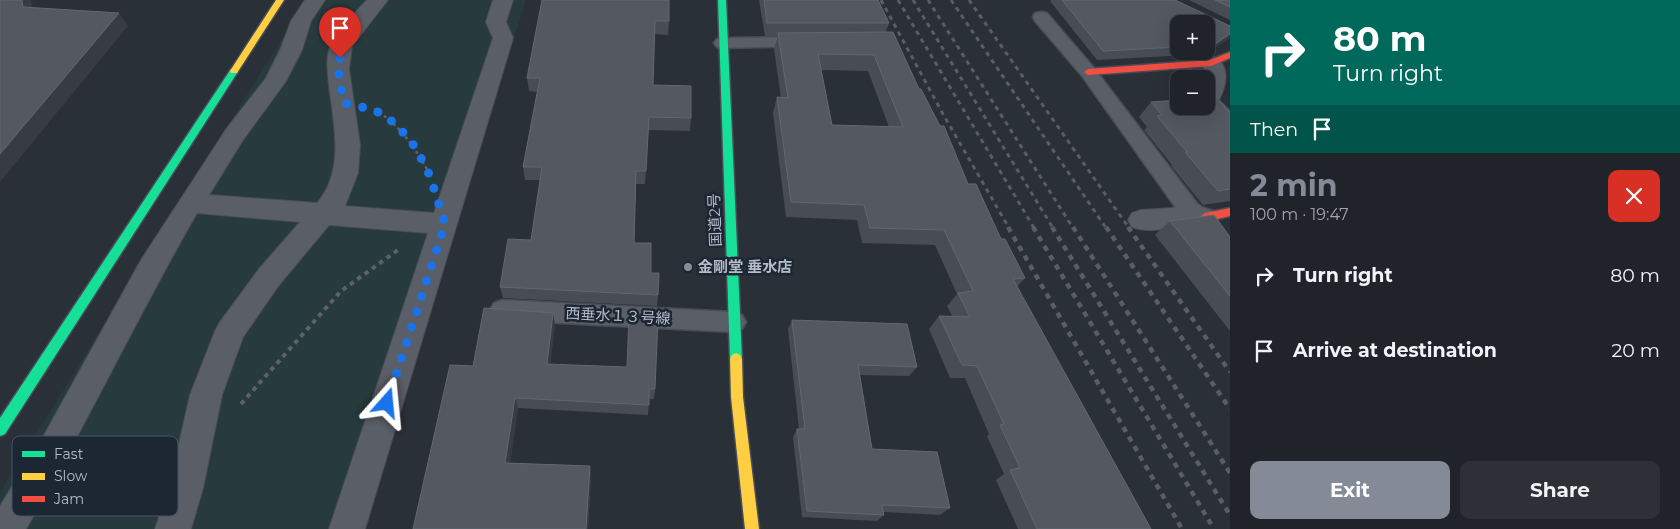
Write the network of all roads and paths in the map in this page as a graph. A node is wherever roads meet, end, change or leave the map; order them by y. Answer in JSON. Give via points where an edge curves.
{"nodes":[{"id":1,"x":280,"y":0,"type":"edge"},
{"id":2,"x":315,"y":0,"type":"edge"},
{"id":3,"x":378,"y":0,"type":"edge"},
{"id":4,"x":503,"y":0,"type":"edge"},
{"id":5,"x":722,"y":0,"type":"edge"},
{"id":6,"x":1041,"y":17,"type":"dead end"},
{"id":7,"x":822,"y":42,"type":"edge"},
{"id":8,"x":724,"y":43,"type":"junction"},
{"id":9,"x":1221,"y":59,"type":"edge"},
{"id":10,"x":1088,"y":72,"type":"junction"},
{"id":11,"x":344,"y":103,"type":"junction"},
{"id":12,"x":1230,"y":126,"type":"edge"},
{"id":13,"x":190,"y":203,"type":"junction"},
{"id":14,"x":1230,"y":212,"type":"edge"},
{"id":15,"x":322,"y":214,"type":"junction"},
{"id":16,"x":1198,"y":215,"type":"junction"},
{"id":17,"x":1141,"y":220,"type":"dead end"},
{"id":18,"x":445,"y":224,"type":"junction"},
{"id":19,"x":400,"y":249,"type":"dead end"},
{"id":20,"x":1230,"y":249,"type":"edge"},
{"id":21,"x":502,"y":310,"type":"edge"},
{"id":22,"x":734,"y":322,"type":"junction"},
{"id":23,"x":241,"y":405,"type":"dead end"},
{"id":24,"x":0,"y":430,"type":"edge"},
{"id":25,"x":61,"y":436,"type":"edge"},
{"id":26,"x":178,"y":513,"type":"edge"},
{"id":27,"x":14,"y":516,"type":"edge"},
{"id":28,"x":177,"y":516,"type":"edge"},
{"id":29,"x":6,"y":529,"type":"edge"},
{"id":30,"x":173,"y":529,"type":"edge"},
{"id":31,"x":347,"y":529,"type":"edge"},
{"id":32,"x":752,"y":529,"type":"edge"}],
"edges":[{"from":1,"to":24,"type":"main road"},
{"from":2,"to":13,"type":"street","via":[[301,21],[275,81],[235,134]]},
{"from":3,"to":11,"type":"street","via":[[341,46],[338,69]]},
{"from":4,"to":18,"type":"street","via":[[496,22],[504,38]]},
{"from":5,"to":8,"type":"main road","name":"国道2号"},
{"from":6,"to":10,"type":"lane"},
{"from":7,"to":8,"type":"lane"},
{"from":8,"to":22,"type":"main road","name":"国道2号"},
{"from":9,"to":10,"type":"main road"},
{"from":9,"to":12,"type":"street","via":[[1219,77],[1207,101]]},
{"from":10,"to":16,"type":"lane"},
{"from":11,"to":15,"type":"street","via":[[348,145],[346,174],[335,200]]},
{"from":11,"to":18,"type":"path","via":[[375,110],[396,124],[416,148],[430,176]]},
{"from":13,"to":15,"type":"street"},
{"from":13,"to":25,"type":"street"},
{"from":14,"to":16,"type":"main road"},
{"from":15,"to":18,"type":"street"},
{"from":15,"to":26,"type":"street","via":[[230,330],[206,395]]},
{"from":16,"to":17,"type":"street"},
{"from":16,"to":20,"type":"main road"},
{"from":18,"to":31,"type":"street"},
{"from":19,"to":23,"type":"path","via":[[341,291]]},
{"from":21,"to":22,"type":"lane","name":"西垂水１３号線"},
{"from":22,"to":32,"type":"main road","name":"国道2号","via":[[737,397]]},
{"from":27,"to":29,"type":"street"},
{"from":28,"to":30,"type":"street"}]}
